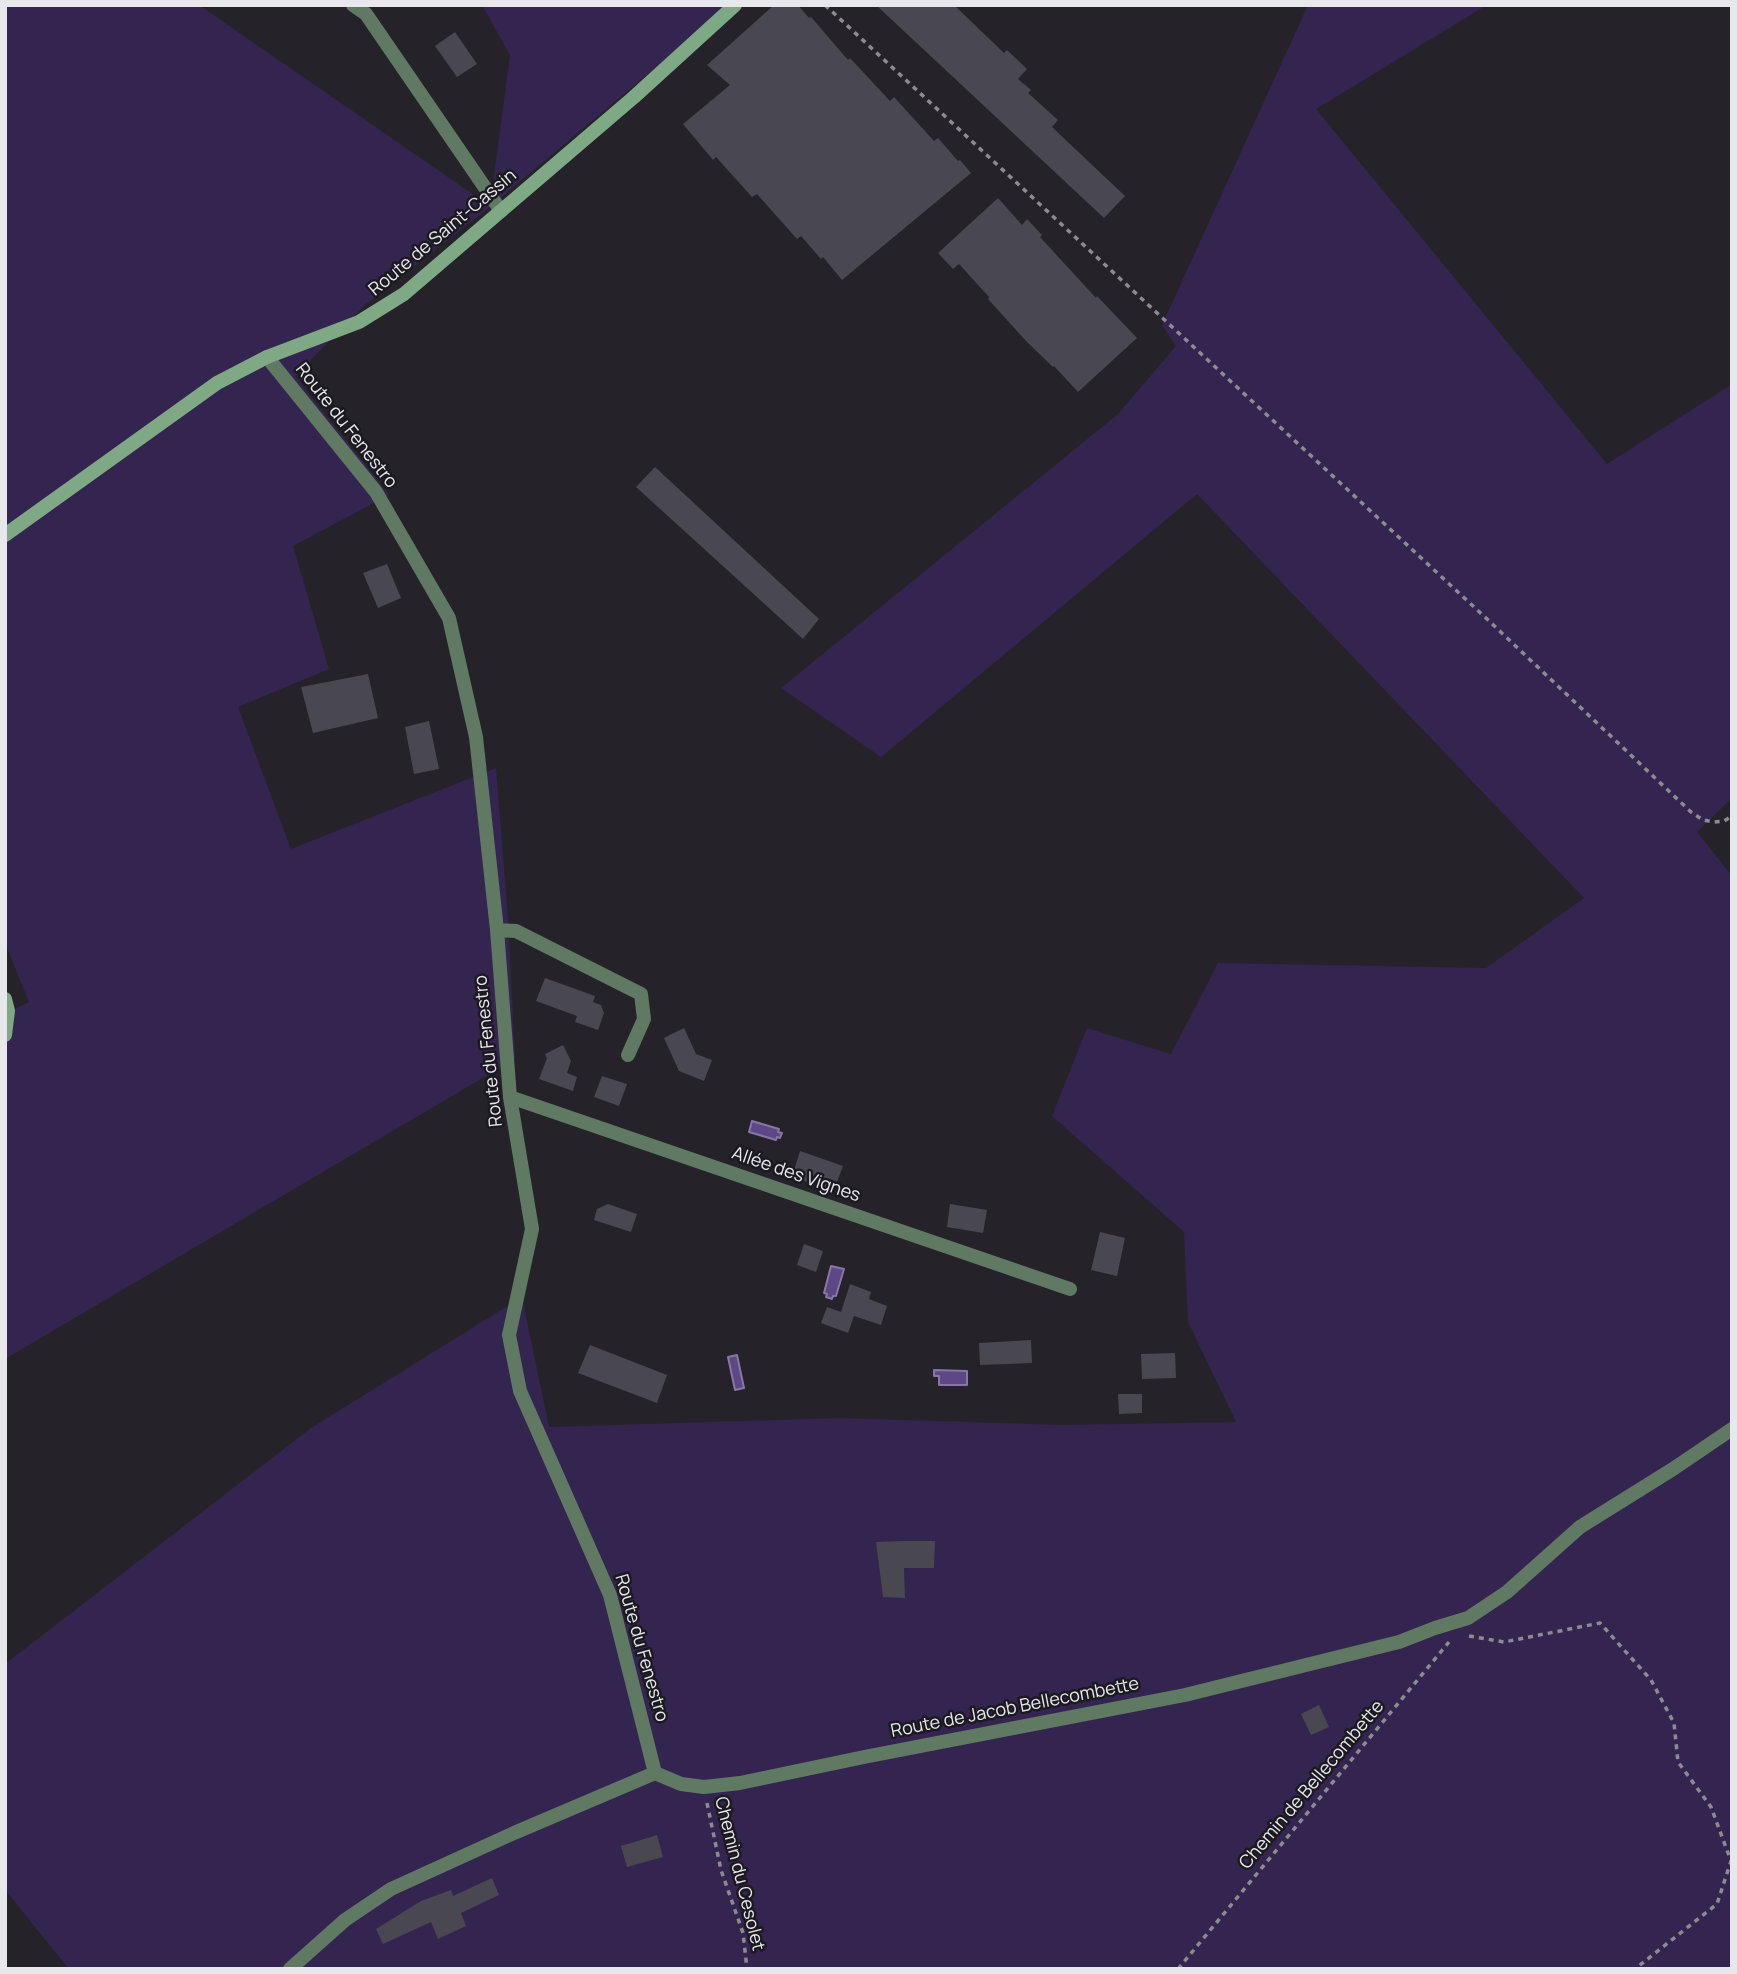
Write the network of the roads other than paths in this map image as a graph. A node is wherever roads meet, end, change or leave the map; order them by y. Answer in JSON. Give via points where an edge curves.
{"nodes":[{"id":1,"x":353,"y":5,"type":"edge"},
{"id":2,"x":735,"y":5,"type":"edge"},
{"id":3,"x":501,"y":211,"type":"junction"},
{"id":4,"x":267,"y":357,"type":"junction"},
{"id":5,"x":5,"y":535,"type":"edge"},
{"id":6,"x":497,"y":930,"type":"junction"},
{"id":7,"x":5,"y":999,"type":"edge"},
{"id":8,"x":5,"y":1035,"type":"edge"},
{"id":9,"x":628,"y":1055,"type":"dead end"},
{"id":10,"x":510,"y":1097,"type":"junction"},
{"id":11,"x":1070,"y":1289,"type":"dead end"},
{"id":12,"x":1732,"y":1429,"type":"edge"},
{"id":13,"x":655,"y":1773,"type":"junction"},
{"id":14,"x":290,"y":1969,"type":"edge"}],
"edges":[{"from":1,"to":3,"type":"street","via":[[366,14]]},
{"from":2,"to":3,"type":"street","name":"Route de Saint-Cassin"},
{"from":3,"to":4,"type":"street","name":"Route de Saint-Cassin","via":[[382,310]]},
{"from":4,"to":5,"type":"street","name":"Route de Saint-Cassin","via":[[217,383]]},
{"from":4,"to":6,"type":"street","name":"Route du Fenestro","via":[[376,492],[449,618],[476,737]]},
{"from":6,"to":9,"type":"street","via":[[516,931],[641,994],[644,1019]]},
{"from":6,"to":10,"type":"street","name":"Route du Fenestro"},
{"from":7,"to":8,"type":"street"},
{"from":10,"to":11,"type":"street","name":"Allée des Vignes"},
{"from":10,"to":13,"type":"street","name":"Route du Fenestro","via":[[532,1229],[509,1335],[520,1391],[610,1595]]},
{"from":12,"to":13,"type":"street","name":"Route de Jacob Bellecombette","via":[[1580,1527],[1507,1592],[1468,1618],[1399,1642],[1185,1695],[740,1783],[704,1787]]},
{"from":13,"to":14,"type":"street","via":[[391,1889],[345,1920]]}]}
